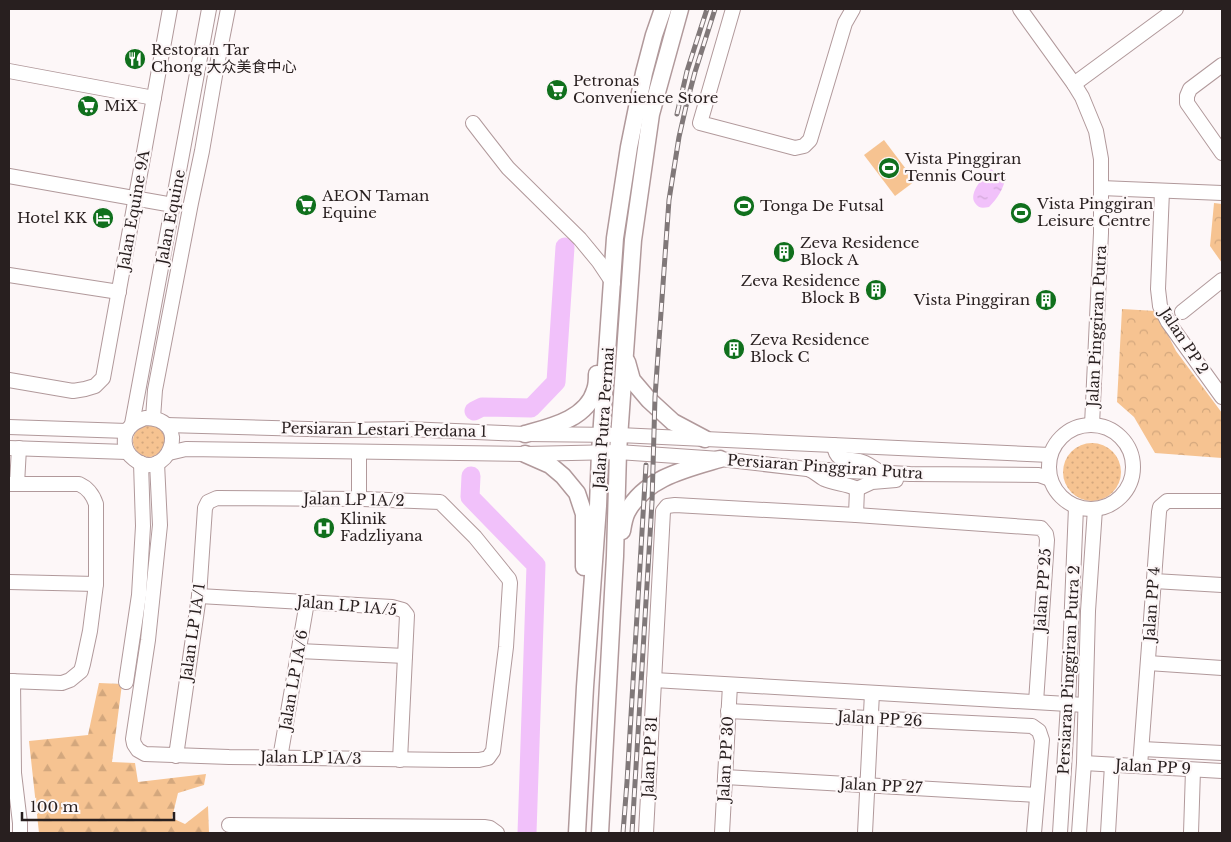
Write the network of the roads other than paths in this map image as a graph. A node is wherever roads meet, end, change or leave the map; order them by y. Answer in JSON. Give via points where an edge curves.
{"nodes":[{"id":1,"x":170,"y":9,"type":"edge"},
{"id":2,"x":209,"y":9,"type":"edge"},
{"id":3,"x":228,"y":9,"type":"edge"},
{"id":4,"x":676,"y":9,"type":"edge"},
{"id":5,"x":733,"y":9,"type":"edge"},
{"id":6,"x":853,"y":9,"type":"edge"},
{"id":7,"x":1020,"y":9,"type":"edge"},
{"id":8,"x":1176,"y":9,"type":"edge"},
{"id":9,"x":1222,"y":65,"type":"edge"},
{"id":10,"x":9,"y":72,"type":"edge"},
{"id":11,"x":1074,"y":84,"type":"junction"},
{"id":12,"x":154,"y":98,"type":"junction"},
{"id":13,"x":473,"y":122,"type":"dead end"},
{"id":14,"x":1222,"y":153,"type":"edge"},
{"id":15,"x":9,"y":176,"type":"edge"},
{"id":16,"x":1101,"y":188,"type":"junction"},
{"id":17,"x":1162,"y":191,"type":"junction"},
{"id":18,"x":1222,"y":193,"type":"edge"},
{"id":19,"x":136,"y":198,"type":"junction"},
{"id":20,"x":173,"y":205,"type":"junction"},
{"id":21,"x":9,"y":275,"type":"edge"},
{"id":22,"x":1222,"y":280,"type":"edge"},
{"id":23,"x":612,"y":283,"type":"junction"},
{"id":24,"x":118,"y":292,"type":"junction"},
{"id":25,"x":1182,"y":312,"type":"dead end"},
{"id":26,"x":610,"y":313,"type":"junction"},
{"id":27,"x":625,"y":355,"type":"junction"},
{"id":28,"x":9,"y":380,"type":"edge"},
{"id":29,"x":1222,"y":398,"type":"edge"},
{"id":30,"x":153,"y":418,"type":"junction"},
{"id":31,"x":166,"y":425,"type":"junction"},
{"id":32,"x":1092,"y":425,"type":"junction"},
{"id":33,"x":9,"y":427,"type":"edge"},
{"id":34,"x":130,"y":428,"type":"junction"},
{"id":35,"x":525,"y":434,"type":"junction"},
{"id":36,"x":601,"y":435,"type":"junction"},
{"id":37,"x":619,"y":435,"type":"junction"},
{"id":38,"x":704,"y":439,"type":"junction"},
{"id":39,"x":834,"y":445,"type":"junction"},
{"id":40,"x":14,"y":448,"type":"edge"},
{"id":41,"x":127,"y":452,"type":"junction"},
{"id":42,"x":359,"y":452,"type":"junction"},
{"id":43,"x":600,"y":452,"type":"junction"},
{"id":44,"x":618,"y":452,"type":"junction"},
{"id":45,"x":169,"y":453,"type":"junction"},
{"id":46,"x":525,"y":454,"type":"junction"},
{"id":47,"x":1050,"y":455,"type":"junction"},
{"id":48,"x":720,"y":459,"type":"junction"},
{"id":49,"x":141,"y":463,"type":"junction"},
{"id":50,"x":157,"y":463,"type":"junction"},
{"id":51,"x":807,"y":469,"type":"junction"},
{"id":52,"x":880,"y":472,"type":"junction"},
{"id":53,"x":910,"y":474,"type":"junction"},
{"id":54,"x":1050,"y":479,"type":"junction"},
{"id":55,"x":13,"y":484,"type":"edge"},
{"id":56,"x":856,"y":489,"type":"junction"},
{"id":57,"x":359,"y":499,"type":"junction"},
{"id":58,"x":1222,"y":501,"type":"edge"},
{"id":59,"x":1076,"y":507,"type":"junction"},
{"id":60,"x":205,"y":508,"type":"joint"},
{"id":61,"x":1096,"y":510,"type":"junction"},
{"id":62,"x":856,"y":515,"type":"junction"},
{"id":63,"x":615,"y":556,"type":"junction"},
{"id":64,"x":1154,"y":581,"type":"junction"},
{"id":65,"x":9,"y":582,"type":"edge"},
{"id":66,"x":96,"y":584,"type":"junction"},
{"id":67,"x":1222,"y":585,"type":"edge"},
{"id":68,"x":199,"y":596,"type":"junction"},
{"id":69,"x":307,"y":602,"type":"junction"},
{"id":70,"x":589,"y":639,"type":"junction"},
{"id":71,"x":299,"y":651,"type":"junction"},
{"id":72,"x":405,"y":656,"type":"junction"},
{"id":73,"x":1148,"y":663,"type":"junction"},
{"id":74,"x":1222,"y":668,"type":"edge"},
{"id":75,"x":654,"y":680,"type":"junction"},
{"id":76,"x":11,"y":681,"type":"edge"},
{"id":77,"x":126,"y":682,"type":"dead end"},
{"id":78,"x":730,"y":685,"type":"junction"},
{"id":79,"x":872,"y":693,"type":"junction"},
{"id":80,"x":1036,"y":702,"type":"junction"},
{"id":81,"x":1068,"y":704,"type":"junction"},
{"id":82,"x":1086,"y":704,"type":"junction"},
{"id":83,"x":728,"y":711,"type":"junction"},
{"id":84,"x":871,"y":719,"type":"junction"},
{"id":85,"x":11,"y":748,"type":"edge"},
{"id":86,"x":1142,"y":749,"type":"junction"},
{"id":87,"x":493,"y":751,"type":"joint"},
{"id":88,"x":1222,"y":753,"type":"edge"},
{"id":89,"x":176,"y":756,"type":"junction"},
{"id":90,"x":280,"y":758,"type":"junction"},
{"id":91,"x":400,"y":760,"type":"junction"},
{"id":92,"x":1084,"y":763,"type":"junction"},
{"id":93,"x":1112,"y":765,"type":"junction"},
{"id":94,"x":1140,"y":766,"type":"junction"},
{"id":95,"x":1194,"y":770,"type":"junction"},
{"id":96,"x":1222,"y":771,"type":"edge"},
{"id":97,"x":725,"y":777,"type":"junction"},
{"id":98,"x":867,"y":785,"type":"junction"},
{"id":99,"x":1037,"y":794,"type":"junction"},
{"id":100,"x":229,"y":823,"type":"edge"},
{"id":101,"x":20,"y":833,"type":"edge"},
{"id":102,"x":497,"y":833,"type":"edge"},
{"id":103,"x":577,"y":833,"type":"edge"},
{"id":104,"x":600,"y":833,"type":"edge"},
{"id":105,"x":646,"y":833,"type":"edge"},
{"id":106,"x":722,"y":833,"type":"edge"},
{"id":107,"x":865,"y":833,"type":"edge"},
{"id":108,"x":1034,"y":833,"type":"edge"},
{"id":109,"x":1060,"y":833,"type":"edge"},
{"id":110,"x":1079,"y":833,"type":"edge"},
{"id":111,"x":1108,"y":833,"type":"edge"},
{"id":112,"x":1191,"y":833,"type":"edge"}],
"edges":[{"from":1,"to":12,"type":"street","name":"Jalan Equine 9A"},
{"from":2,"to":20,"type":"street","name":"Jalan Equine"},
{"from":3,"to":30,"type":"street","name":"Jalan Equine","via":[[155,390]]},
{"from":4,"to":23,"type":"main road","name":"Jalan Putra Permai","via":[[654,35],[644,73],[628,147]]},
{"from":4,"to":27,"type":"main road","name":"Jalan Putra Permai","via":[[652,114],[633,240]]},
{"from":5,"to":6,"type":"street","via":[[700,123],[795,148],[810,140],[845,23]]},
{"from":7,"to":11,"type":"street","name":"Jalan Pinggiran Putra"},
{"from":8,"to":11,"type":"street"},
{"from":9,"to":14,"type":"street","via":[[1190,89],[1187,103]]},
{"from":10,"to":12,"type":"street"},
{"from":11,"to":16,"type":"street","name":"Jalan Pinggiran Putra","via":[[1096,131],[1101,159]]},
{"from":12,"to":19,"type":"street","name":"Jalan Equine 9A"},
{"from":13,"to":23,"type":"street","via":[[508,168],[580,238]]},
{"from":15,"to":19,"type":"street"},
{"from":16,"to":17,"type":"street"},
{"from":16,"to":32,"type":"street","name":"Jalan Pinggiran Putra"},
{"from":17,"to":18,"type":"street"},
{"from":17,"to":29,"type":"street","name":"Jalan PP 2","via":[[1160,306]]},
{"from":19,"to":20,"type":"street"},
{"from":19,"to":24,"type":"street","name":"Jalan Equine 9A"},
{"from":20,"to":34,"type":"street","name":"Jalan Equine"},
{"from":21,"to":24,"type":"street"},
{"from":22,"to":25,"type":"street"},
{"from":23,"to":26,"type":"main road","name":"Jalan Putra Permai"},
{"from":24,"to":28,"type":"street","name":"Jalan Equine 9A","via":[[103,378],[95,386],[73,391]]},
{"from":26,"to":35,"type":"main road","via":[[603,329],[595,391],[589,403],[564,422]]},
{"from":26,"to":36,"type":"main road","name":"Jalan Putra Permai"},
{"from":27,"to":37,"type":"main road","name":"Jalan Putra Permai"},
{"from":27,"to":38,"type":"main road","via":[[632,380],[649,400],[673,422]]},
{"from":30,"to":31,"type":"street"},
{"from":30,"to":34,"type":"street","via":[[146,418]]},
{"from":31,"to":35,"type":"street","name":"Persiaran Lestari Perdana 1"},
{"from":31,"to":45,"type":"street","via":[[172,439]]},
{"from":32,"to":47,"type":"street","via":[[1081,426],[1062,436]]},
{"from":32,"to":61,"type":"street","via":[[1106,428],[1127,445],[1133,472],[1121,498]]},
{"from":33,"to":34,"type":"street"},
{"from":34,"to":41,"type":"street","via":[[124,442]]},
{"from":35,"to":36,"type":"street","name":"Persiaran Lestari Perdana 1"},
{"from":36,"to":37,"type":"street","name":"Persiaran Pinggiran Putra"},
{"from":36,"to":43,"type":"main road","name":"Jalan Putra Permai"},
{"from":37,"to":38,"type":"street","name":"Persiaran Pinggiran Putra"},
{"from":37,"to":44,"type":"main road","name":"Jalan Putra Permai"},
{"from":38,"to":39,"type":"street","name":"Persiaran Pinggiran Putra"},
{"from":39,"to":47,"type":"street","name":"Persiaran Pinggiran Putra"},
{"from":39,"to":52,"type":"street","via":[[837,456],[861,461]]},
{"from":40,"to":41,"type":"street"},
{"from":40,"to":55,"type":"street"},
{"from":41,"to":49,"type":"street"},
{"from":42,"to":45,"type":"street","name":"Persiaran Lestari Perdana 1","via":[[186,449]]},
{"from":42,"to":46,"type":"street","name":"Persiaran Lestari Perdana 1"},
{"from":42,"to":57,"type":"street"},
{"from":43,"to":44,"type":"street","name":"Persiaran Pinggiran Putra"},
{"from":43,"to":46,"type":"street","name":"Persiaran Lestari Perdana 1"},
{"from":43,"to":70,"type":"main road","name":"Jalan Putra Permai"},
{"from":44,"to":48,"type":"street","name":"Persiaran Pinggiran Putra"},
{"from":44,"to":63,"type":"main road","name":"Jalan Putra Permai"},
{"from":45,"to":50,"type":"street"},
{"from":46,"to":70,"type":"main road","via":[[550,465],[577,493],[584,514],[584,583]]},
{"from":47,"to":54,"type":"street"},
{"from":48,"to":51,"type":"street","name":"Persiaran Pinggiran Putra"},
{"from":48,"to":63,"type":"main road","via":[[668,476],[635,499],[626,514]]},
{"from":49,"to":50,"type":"street"},
{"from":49,"to":77,"type":"street","via":[[140,595]]},
{"from":50,"to":89,"type":"street","name":"Jalan LP 1A/3","via":[[160,526],[134,744],[146,754]]},
{"from":51,"to":52,"type":"street","name":"Persiaran Pinggiran Putra"},
{"from":51,"to":56,"type":"street","via":[[824,479]]},
{"from":52,"to":53,"type":"street","name":"Persiaran Pinggiran Putra"},
{"from":53,"to":54,"type":"street","name":"Persiaran Pinggiran Putra","via":[[1040,475]]},
{"from":53,"to":56,"type":"street","via":[[899,480],[872,482]]},
{"from":54,"to":59,"type":"street","via":[[1064,501]]},
{"from":55,"to":66,"type":"street","via":[[79,484],[90,492],[96,504]]},
{"from":56,"to":62,"type":"street"},
{"from":57,"to":60,"type":"street","name":"Jalan LP 1A/2","via":[[217,498],[208,502]]},
{"from":57,"to":87,"type":"street","name":"Jalan LP 1A/2","via":[[440,502],[475,537],[508,579],[506,647]]},
{"from":58,"to":64,"type":"street","name":"Jalan PP 4","via":[[1167,501],[1163,504],[1159,512]]},
{"from":59,"to":61,"type":"street"},
{"from":59,"to":81,"type":"street","name":"Persiaran Pinggiran Putra 2"},
{"from":60,"to":68,"type":"street","name":"Jalan LP 1A/1"},
{"from":61,"to":82,"type":"street","name":"Persiaran Pinggiran Putra 2","via":[[1088,611]]},
{"from":62,"to":75,"type":"street","name":"Jalan PP 25","via":[[667,506],[663,510]]},
{"from":62,"to":80,"type":"street","name":"Jalan PP 25","via":[[1034,526],[1044,531],[1047,540]]},
{"from":63,"to":104,"type":"main road","name":"Jalan Putra Permai"},
{"from":64,"to":67,"type":"street"},
{"from":64,"to":73,"type":"street","name":"Jalan PP 4"},
{"from":65,"to":66,"type":"street"},
{"from":66,"to":76,"type":"street","via":[[81,671],[62,683]]},
{"from":68,"to":69,"type":"street","name":"Jalan LP 1A/5"},
{"from":68,"to":89,"type":"street","name":"Jalan LP 1A/1"},
{"from":69,"to":71,"type":"street","name":"Jalan LP 1A/6"},
{"from":69,"to":72,"type":"street","name":"Jalan LP 1A/5","via":[[404,610],[407,614]]},
{"from":70,"to":103,"type":"main road","name":"Jalan Putra Permai"},
{"from":71,"to":72,"type":"street"},
{"from":71,"to":90,"type":"street","name":"Jalan LP 1A/6"},
{"from":72,"to":91,"type":"street","name":"Jalan LP 1A/5"},
{"from":73,"to":74,"type":"street"},
{"from":73,"to":86,"type":"street","name":"Jalan PP 4"},
{"from":75,"to":78,"type":"street"},
{"from":75,"to":105,"type":"street","name":"Jalan PP 31"},
{"from":76,"to":85,"type":"street"},
{"from":78,"to":79,"type":"street"},
{"from":78,"to":83,"type":"street","name":"Jalan PP 30"},
{"from":79,"to":80,"type":"street"},
{"from":79,"to":84,"type":"street"},
{"from":80,"to":81,"type":"street"},
{"from":81,"to":82,"type":"street"},
{"from":81,"to":109,"type":"street","name":"Persiaran Pinggiran Putra 2"},
{"from":82,"to":92,"type":"street","name":"Persiaran Pinggiran Putra 2"},
{"from":83,"to":84,"type":"street","name":"Jalan PP 26"},
{"from":83,"to":97,"type":"street","name":"Jalan PP 30"},
{"from":84,"to":98,"type":"street"},
{"from":84,"to":99,"type":"street","name":"Jalan PP 26","via":[[1032,726],[1039,731],[1042,740]]},
{"from":85,"to":101,"type":"street"},
{"from":86,"to":88,"type":"street"},
{"from":86,"to":94,"type":"street","name":"Jalan PP 4"},
{"from":87,"to":91,"type":"street","name":"Jalan LP 1A/3","via":[[488,758],[479,760]]},
{"from":89,"to":90,"type":"street","name":"Jalan LP 1A/3"},
{"from":90,"to":91,"type":"street","name":"Jalan LP 1A/3"},
{"from":92,"to":93,"type":"street","name":"Jalan PP 9"},
{"from":92,"to":110,"type":"street","name":"Persiaran Pinggiran Putra 2"},
{"from":93,"to":94,"type":"street","name":"Jalan PP 9"},
{"from":93,"to":111,"type":"street"},
{"from":94,"to":95,"type":"street","name":"Jalan PP 9"},
{"from":95,"to":96,"type":"street","name":"Jalan PP 9"},
{"from":95,"to":112,"type":"street"},
{"from":97,"to":98,"type":"street","name":"Jalan PP 27"},
{"from":97,"to":106,"type":"street","name":"Jalan PP 30"},
{"from":98,"to":99,"type":"street","name":"Jalan PP 27"},
{"from":98,"to":107,"type":"street"},
{"from":99,"to":108,"type":"street"},
{"from":100,"to":102,"type":"street","via":[[484,827]]}]}
